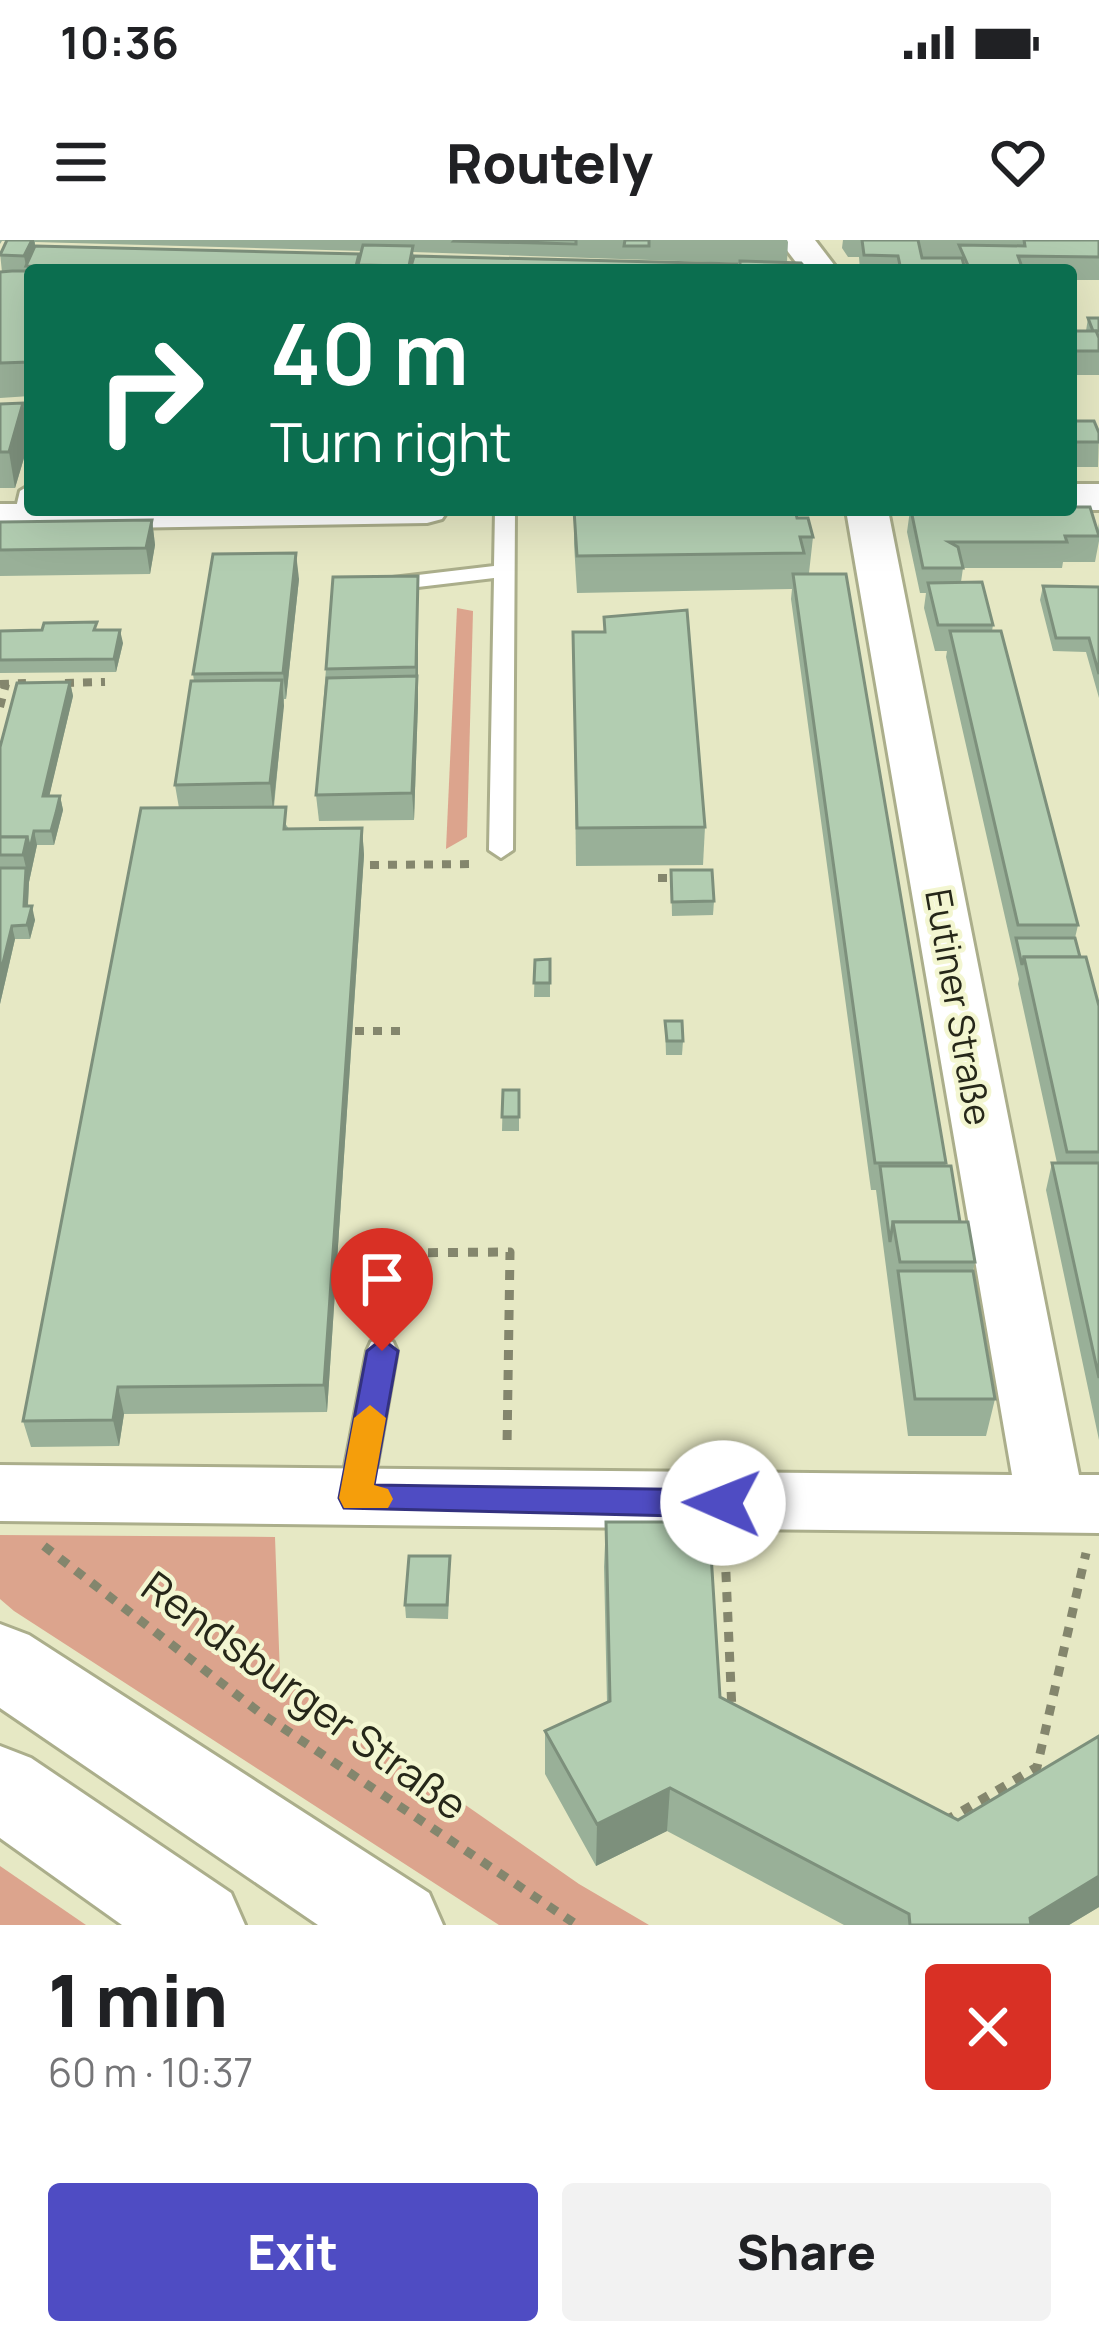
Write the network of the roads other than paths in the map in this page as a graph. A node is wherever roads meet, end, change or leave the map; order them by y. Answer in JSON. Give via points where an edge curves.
{"nodes":[{"id":1,"x":797,"y":240,"type":"edge"},
{"id":2,"x":815,"y":264,"type":"edge"},
{"id":3,"x":505,"y":516,"type":"edge"},
{"id":4,"x":868,"y":516,"type":"edge"},
{"id":5,"x":504,"y":571,"type":"junction"},
{"id":6,"x":367,"y":586,"type":"edge"},
{"id":7,"x":501,"y":850,"type":"dead end"},
{"id":8,"x":382,"y":1351,"type":"dead end"},
{"id":9,"x":355,"y":1498,"type":"junction"},
{"id":10,"x":1082,"y":1504,"type":"edge"},
{"id":11,"x":15,"y":1514,"type":"edge"},
{"id":12,"x":0,"y":1661,"type":"edge"},
{"id":13,"x":0,"y":1787,"type":"edge"},
{"id":14,"x":199,"y":1925,"type":"edge"},
{"id":15,"x":397,"y":1925,"type":"edge"}],
"edges":[{"from":1,"to":2,"type":"street"},
{"from":3,"to":5,"type":"lane"},
{"from":4,"to":10,"type":"street","name":"Eutiner Straße"},
{"from":5,"to":6,"type":"lane"},
{"from":5,"to":7,"type":"lane"},
{"from":8,"to":9,"type":"lane"},
{"from":9,"to":10,"type":"street"},
{"from":9,"to":11,"type":"street"},
{"from":12,"to":15,"type":"highway"},
{"from":13,"to":14,"type":"highway"}]}
